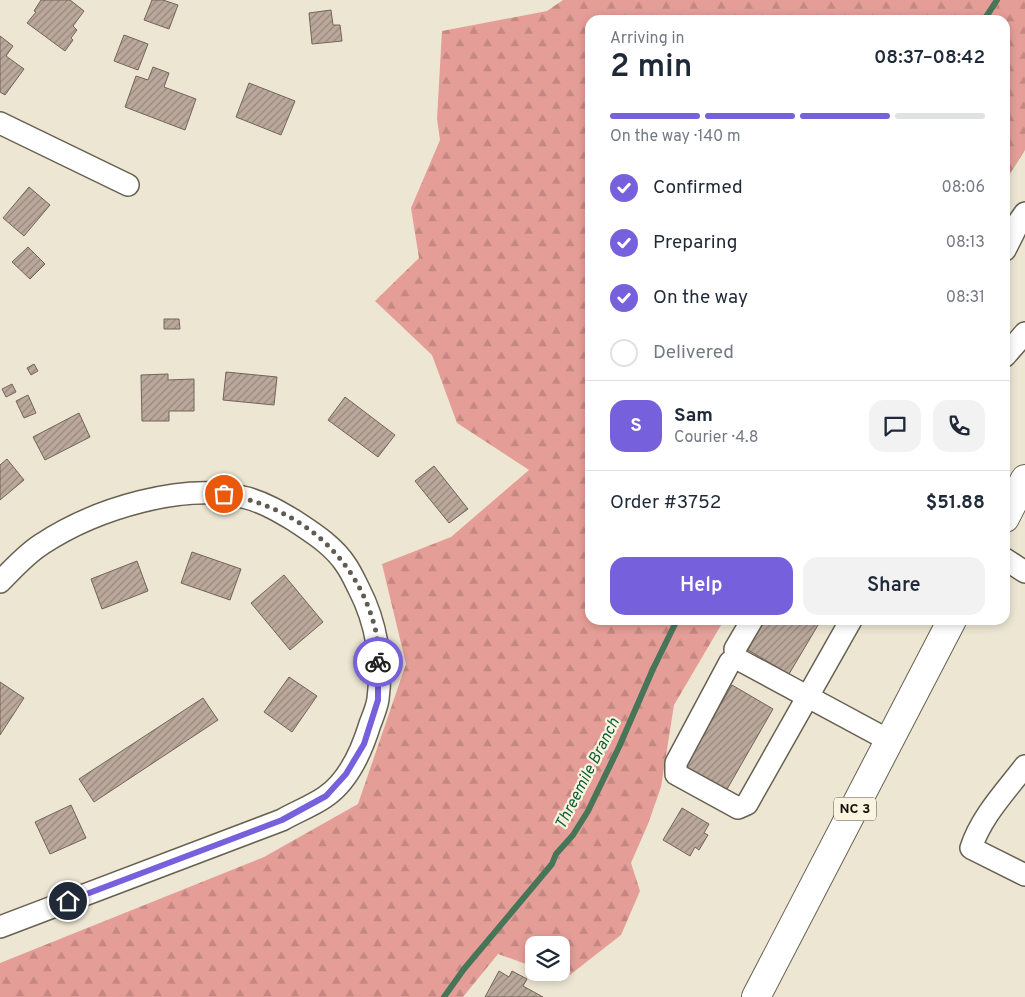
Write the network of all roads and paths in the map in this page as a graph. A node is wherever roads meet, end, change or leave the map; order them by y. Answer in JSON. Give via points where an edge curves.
{"nodes":[{"id":1,"x":0,"y":123,"type":"edge"},
{"id":2,"x":128,"y":184,"type":"dead end"},
{"id":3,"x":1025,"y":213,"type":"edge"},
{"id":4,"x":1010,"y":240,"type":"edge"},
{"id":5,"x":1025,"y":333,"type":"edge"},
{"id":6,"x":1010,"y":350,"type":"edge"},
{"id":7,"x":1025,"y":479,"type":"edge"},
{"id":8,"x":1010,"y":508,"type":"edge"},
{"id":9,"x":1010,"y":562,"type":"edge"},
{"id":10,"x":1025,"y":572,"type":"edge"},
{"id":11,"x":0,"y":582,"type":"edge"},
{"id":12,"x":749,"y":625,"type":"edge"},
{"id":13,"x":847,"y":625,"type":"edge"},
{"id":14,"x":949,"y":625,"type":"edge"},
{"id":15,"x":736,"y":658,"type":"junction"},
{"id":16,"x":807,"y":697,"type":"junction"},
{"id":17,"x":890,"y":741,"type":"junction"},
{"id":18,"x":1025,"y":766,"type":"edge"},
{"id":19,"x":1025,"y":875,"type":"edge"},
{"id":20,"x":0,"y":927,"type":"edge"},
{"id":21,"x":756,"y":997,"type":"edge"}],
"edges":[{"from":1,"to":2,"type":"street"},
{"from":3,"to":4,"type":"street"},
{"from":5,"to":6,"type":"street"},
{"from":7,"to":8,"type":"main road"},
{"from":9,"to":10,"type":"street"},
{"from":11,"to":20,"type":"street","via":[[42,544],[88,520],[142,500],[192,492],[248,498],[273,508],[319,536],[346,564],[368,607],[376,633],[379,670],[378,700],[364,744],[344,777],[326,796],[282,820]]},
{"from":12,"to":15,"type":"street","via":[[735,649]]},
{"from":13,"to":16,"type":"street"},
{"from":14,"to":17,"type":"main road","number":"NC 3"},
{"from":15,"to":16,"type":"street"},
{"from":15,"to":16,"type":"street","via":[[730,662],[676,764],[676,774],[738,808],[747,804]]},
{"from":16,"to":17,"type":"street"},
{"from":17,"to":21,"type":"main road","number":"NC 3"},
{"from":18,"to":19,"type":"street","via":[[992,807],[971,848]]}]}
